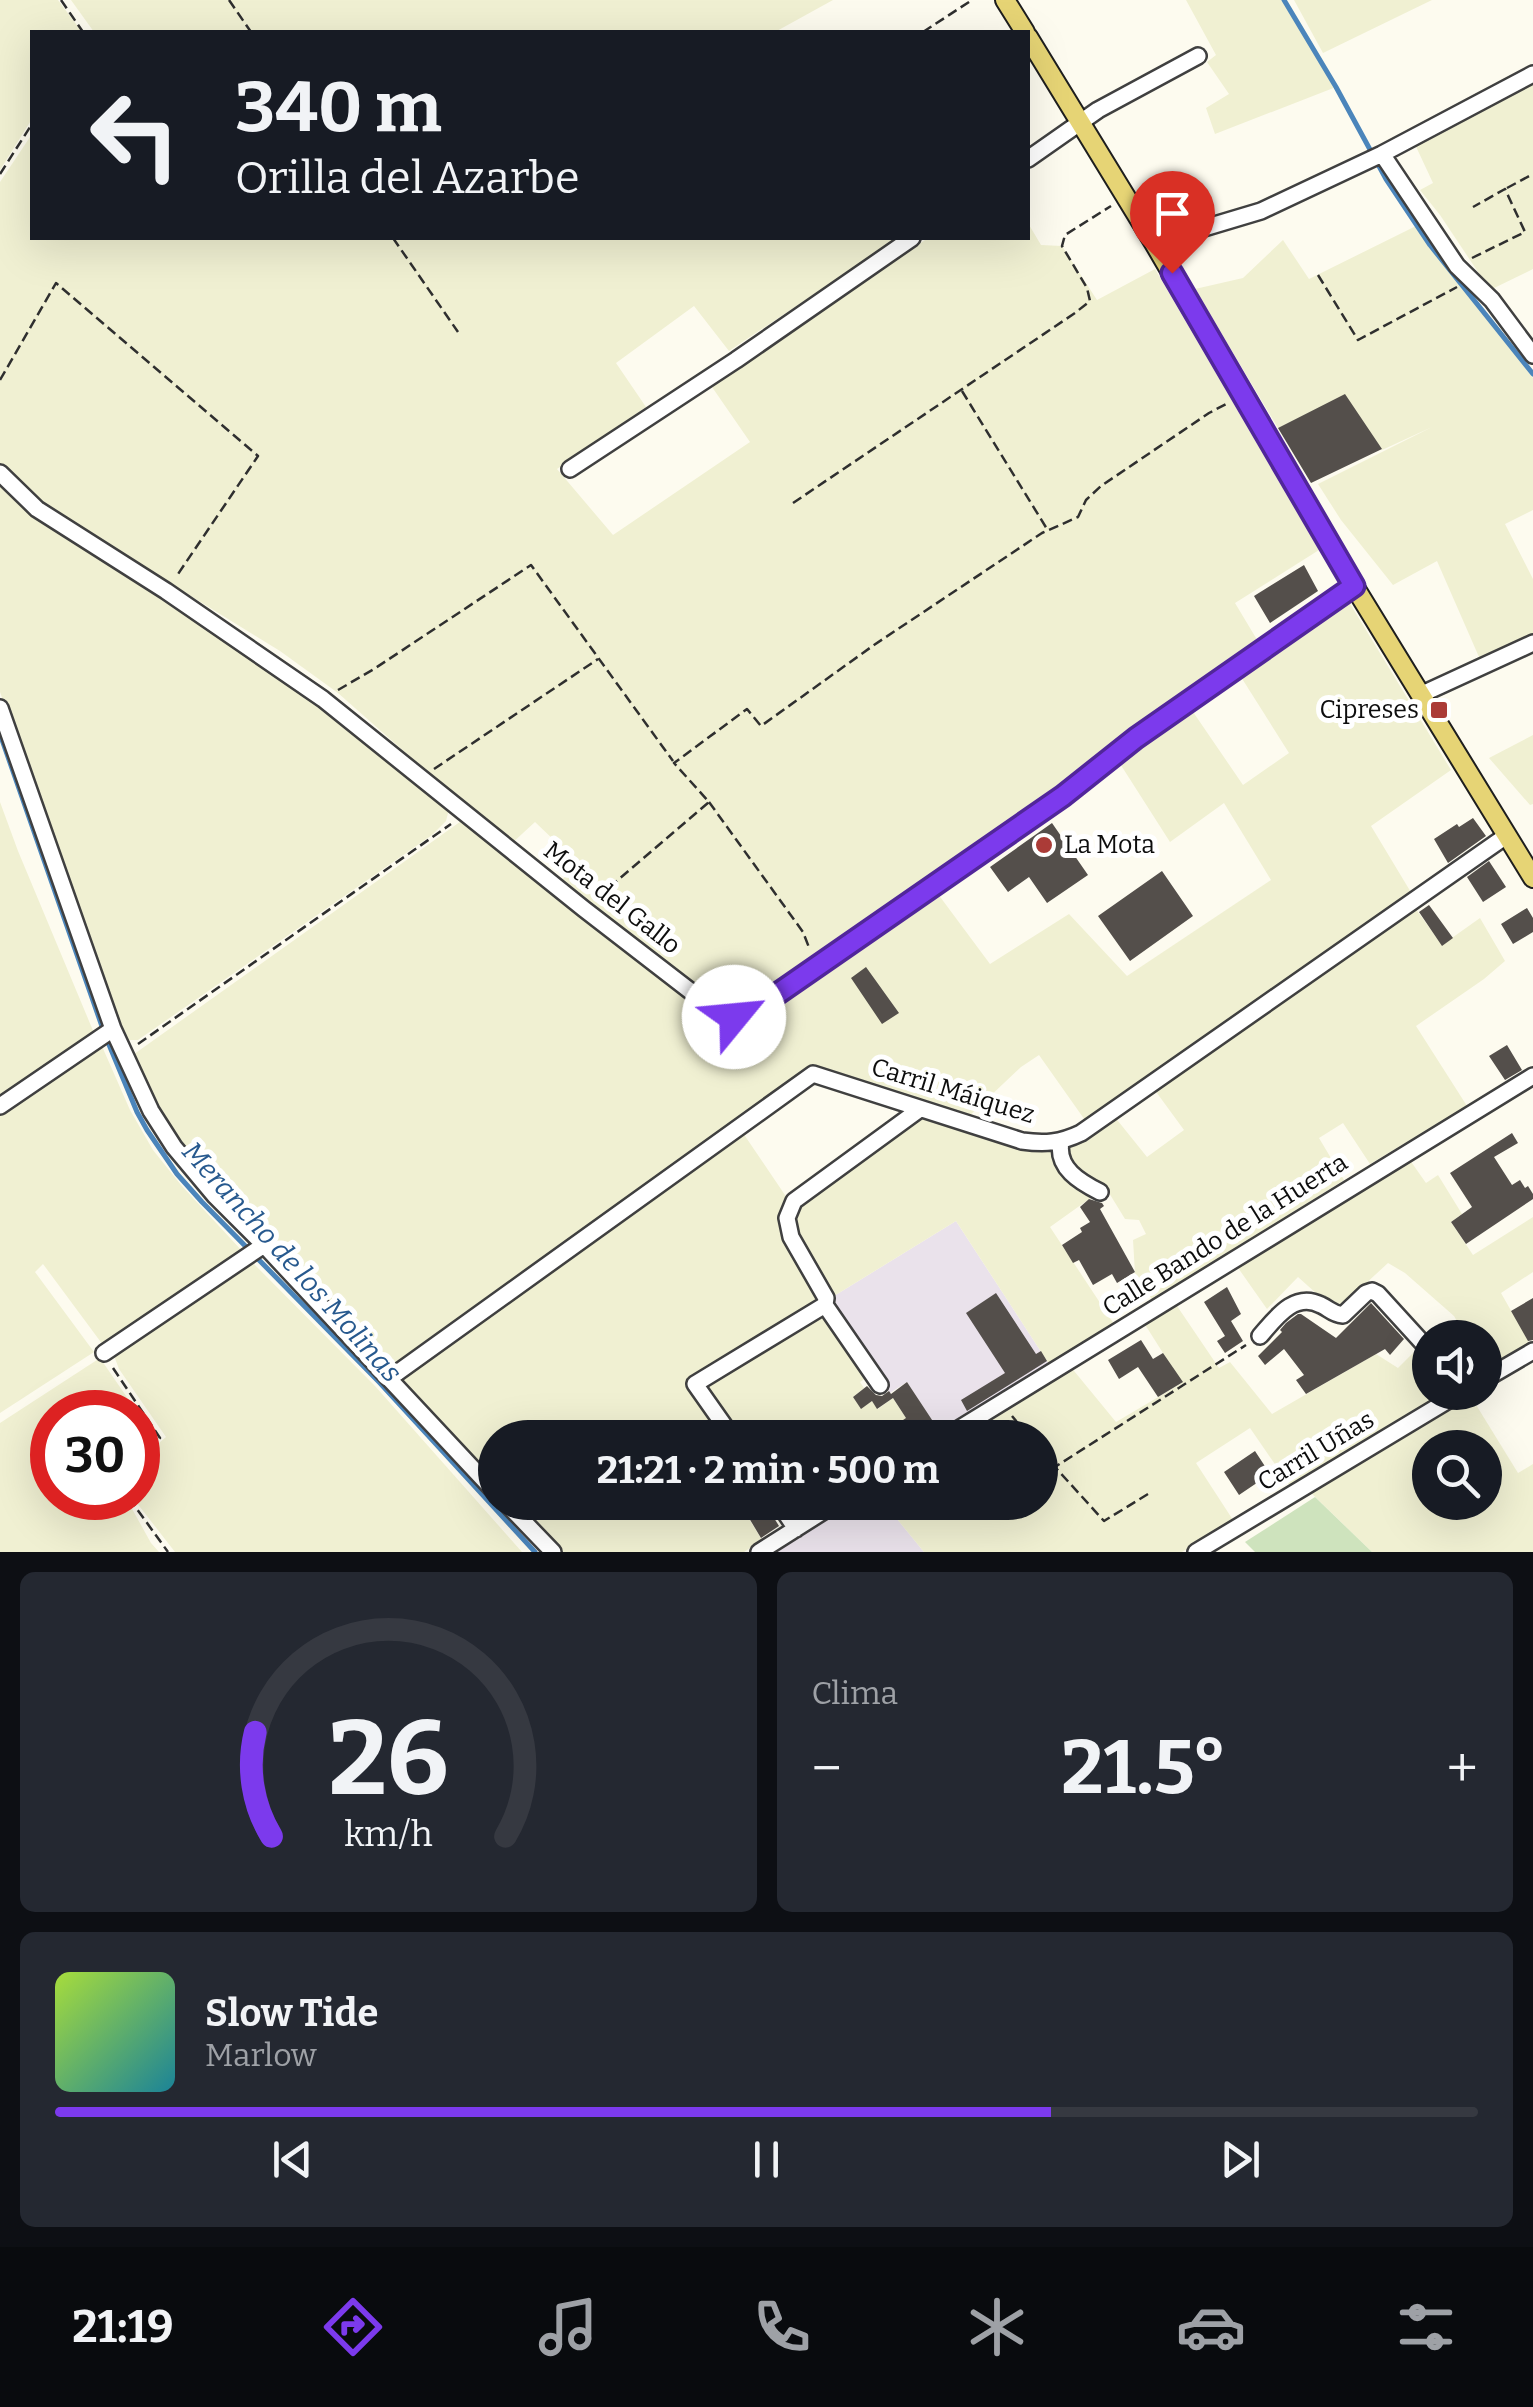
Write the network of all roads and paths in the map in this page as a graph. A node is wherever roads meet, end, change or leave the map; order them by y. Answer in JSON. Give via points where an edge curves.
{"nodes":[{"id":1,"x":62,"y":0,"type":"edge"},
{"id":2,"x":228,"y":0,"type":"edge"},
{"id":3,"x":972,"y":0,"type":"edge"},
{"id":4,"x":1005,"y":0,"type":"edge"},
{"id":5,"x":81,"y":30,"type":"edge"},
{"id":6,"x":250,"y":30,"type":"edge"},
{"id":7,"x":926,"y":30,"type":"edge"},
{"id":8,"x":1024,"y":30,"type":"edge"},
{"id":9,"x":1030,"y":41,"type":"edge"},
{"id":10,"x":1198,"y":56,"type":"dead end"},
{"id":11,"x":1533,"y":74,"type":"edge"},
{"id":12,"x":1080,"y":123,"type":"junction"},
{"id":13,"x":30,"y":127,"type":"edge"},
{"id":14,"x":1377,"y":157,"type":"junction"},
{"id":15,"x":1030,"y":158,"type":"edge"},
{"id":16,"x":0,"y":174,"type":"edge"},
{"id":17,"x":1533,"y":174,"type":"edge"},
{"id":18,"x":1506,"y":189,"type":"junction"},
{"id":19,"x":1125,"y":197,"type":"junction"},
{"id":20,"x":1473,"y":207,"type":"dead end"},
{"id":21,"x":393,"y":240,"type":"edge"},
{"id":22,"x":909,"y":240,"type":"edge"},
{"id":23,"x":1154,"y":242,"type":"junction"},
{"id":24,"x":1458,"y":266,"type":"junction"},
{"id":25,"x":1318,"y":276,"type":"dead end"},
{"id":26,"x":1456,"y":288,"type":"dead end"},
{"id":27,"x":458,"y":332,"type":"dead end"},
{"id":28,"x":1533,"y":355,"type":"edge"},
{"id":29,"x":0,"y":380,"type":"edge"},
{"id":30,"x":961,"y":390,"type":"junction"},
{"id":31,"x":1243,"y":395,"type":"junction"},
{"id":32,"x":570,"y":469,"type":"dead end"},
{"id":33,"x":0,"y":472,"type":"edge"},
{"id":34,"x":793,"y":503,"type":"dead end"},
{"id":35,"x":1048,"y":530,"type":"junction"},
{"id":36,"x":1354,"y":586,"type":"junction"},
{"id":37,"x":166,"y":591,"type":"junction"},
{"id":38,"x":1533,"y":643,"type":"edge"},
{"id":39,"x":599,"y":658,"type":"junction"},
{"id":40,"x":1420,"y":695,"type":"junction"},
{"id":41,"x":323,"y":698,"type":"junction"},
{"id":42,"x":0,"y":708,"type":"edge"},
{"id":43,"x":674,"y":763,"type":"junction"},
{"id":44,"x":422,"y":777,"type":"junction"},
{"id":45,"x":709,"y":802,"type":"junction"},
{"id":46,"x":461,"y":812,"type":"junction"},
{"id":47,"x":1506,"y":836,"type":"junction"},
{"id":48,"x":1533,"y":878,"type":"edge"},
{"id":49,"x":584,"y":909,"type":"junction"},
{"id":50,"x":817,"y":965,"type":"junction"},
{"id":51,"x":108,"y":1033,"type":"junction"},
{"id":52,"x":124,"y":1054,"type":"junction"},
{"id":53,"x":1533,"y":1076,"type":"edge"},
{"id":54,"x":0,"y":1106,"type":"edge"},
{"id":55,"x":920,"y":1109,"type":"junction"},
{"id":56,"x":1061,"y":1142,"type":"junction"},
{"id":57,"x":1100,"y":1192,"type":"dead end"},
{"id":58,"x":255,"y":1251,"type":"junction"},
{"id":59,"x":824,"y":1306,"type":"junction"},
{"id":60,"x":1412,"y":1332,"type":"edge"},
{"id":61,"x":1260,"y":1336,"type":"joint"},
{"id":62,"x":1533,"y":1351,"type":"edge"},
{"id":63,"x":106,"y":1355,"type":"joint"},
{"id":64,"x":1502,"y":1369,"type":"edge"},
{"id":65,"x":390,"y":1378,"type":"junction"},
{"id":66,"x":880,"y":1384,"type":"dead end"},
{"id":67,"x":129,"y":1390,"type":"edge"},
{"id":68,"x":1433,"y":1410,"type":"edge"},
{"id":69,"x":1010,"y":1414,"type":"dead end"},
{"id":70,"x":720,"y":1420,"type":"edge"},
{"id":71,"x":973,"y":1420,"type":"edge"},
{"id":72,"x":1015,"y":1420,"type":"edge"},
{"id":73,"x":1058,"y":1465,"type":"edge"},
{"id":74,"x":1058,"y":1470,"type":"edge"},
{"id":75,"x":478,"y":1477,"type":"edge"},
{"id":76,"x":1148,"y":1494,"type":"dead end"},
{"id":77,"x":144,"y":1520,"type":"edge"},
{"id":78,"x":515,"y":1520,"type":"edge"},
{"id":79,"x":790,"y":1520,"type":"edge"},
{"id":80,"x":809,"y":1520,"type":"edge"},
{"id":81,"x":796,"y":1528,"type":"junction"},
{"id":82,"x":168,"y":1552,"type":"edge"},
{"id":83,"x":553,"y":1552,"type":"edge"},
{"id":84,"x":759,"y":1552,"type":"edge"},
{"id":85,"x":1196,"y":1552,"type":"edge"}],
"edges":[{"from":1,"to":5,"type":"path"},
{"from":2,"to":6,"type":"path"},
{"from":3,"to":7,"type":"path"},
{"from":4,"to":8,"type":"main road"},
{"from":9,"to":12,"type":"main road"},
{"from":10,"to":12,"type":"street"},
{"from":11,"to":14,"type":"street"},
{"from":12,"to":15,"type":"street"},
{"from":12,"to":19,"type":"main road"},
{"from":13,"to":16,"type":"path"},
{"from":14,"to":23,"type":"street","via":[[1261,211]]},
{"from":14,"to":24,"type":"street"},
{"from":17,"to":18,"type":"path"},
{"from":18,"to":20,"type":"path"},
{"from":18,"to":24,"type":"path","via":[[1525,232]]},
{"from":19,"to":23,"type":"main road"},
{"from":19,"to":30,"type":"path","via":[[1065,235],[1062,246],[1090,301]]},
{"from":21,"to":27,"type":"path"},
{"from":22,"to":32,"type":"street"},
{"from":23,"to":31,"type":"main road"},
{"from":24,"to":28,"type":"street"},
{"from":25,"to":26,"type":"path","via":[[1358,340]]},
{"from":29,"to":37,"type":"path","via":[[56,284],[258,456]]},
{"from":30,"to":34,"type":"path"},
{"from":30,"to":35,"type":"path"},
{"from":31,"to":35,"type":"path","via":[[1102,486],[1078,517]]},
{"from":31,"to":36,"type":"main road"},
{"from":33,"to":37,"type":"street","name":"Mota del Gallo","via":[[37,508]]},
{"from":35,"to":43,"type":"path","via":[[761,726],[746,709]]},
{"from":36,"to":40,"type":"main road"},
{"from":36,"to":50,"type":"street","name":"Mota del Gallo"},
{"from":37,"to":41,"type":"street","name":"Mota del Gallo"},
{"from":38,"to":40,"type":"street"},
{"from":39,"to":41,"type":"path","via":[[531,566]]},
{"from":39,"to":43,"type":"path"},
{"from":39,"to":44,"type":"path"},
{"from":40,"to":47,"type":"main road"},
{"from":41,"to":44,"type":"street","name":"Mota del Gallo"},
{"from":42,"to":51,"type":"street"},
{"from":43,"to":45,"type":"path"},
{"from":44,"to":46,"type":"street","name":"Mota del Gallo"},
{"from":45,"to":49,"type":"path"},
{"from":45,"to":50,"type":"path","via":[[802,932]]},
{"from":46,"to":49,"type":"street","name":"Mota del Gallo"},
{"from":46,"to":52,"type":"path"},
{"from":47,"to":48,"type":"main road"},
{"from":47,"to":56,"type":"street","name":"Carril Máiquez"},
{"from":49,"to":50,"type":"street","name":"Mota del Gallo","via":[[724,1015],[746,1015]]},
{"from":51,"to":52,"type":"street"},
{"from":51,"to":54,"type":"street"},
{"from":52,"to":58,"type":"street","via":[[174,1148]]},
{"from":53,"to":71,"type":"street","name":"Calle Bando de la Huerta"},
{"from":55,"to":56,"type":"street","name":"Carril Máiquez","via":[[1022,1141]]},
{"from":55,"to":59,"type":"street","via":[[794,1200],[787,1218],[791,1237],[826,1298]]},
{"from":55,"to":65,"type":"street","name":"Carril Máiquez","via":[[813,1074]]},
{"from":56,"to":57,"type":"street","via":[[1068,1171]]},
{"from":58,"to":63,"type":"street"},
{"from":58,"to":65,"type":"street"},
{"from":59,"to":66,"type":"street"},
{"from":59,"to":70,"type":"street","via":[[696,1384]]},
{"from":60,"to":61,"type":"street","via":[[1372,1291],[1343,1315],[1320,1304],[1292,1304]]},
{"from":61,"to":73,"type":"path"},
{"from":62,"to":64,"type":"street"},
{"from":63,"to":67,"type":"path"},
{"from":65,"to":75,"type":"street","via":[[423,1427]]},
{"from":68,"to":85,"type":"street","name":"Carril Uñas"},
{"from":69,"to":72,"type":"path"},
{"from":74,"to":76,"type":"path","via":[[1104,1522]]},
{"from":77,"to":82,"type":"path"},
{"from":78,"to":83,"type":"street"},
{"from":79,"to":81,"type":"street"},
{"from":80,"to":81,"type":"street"},
{"from":81,"to":84,"type":"street"}]}
